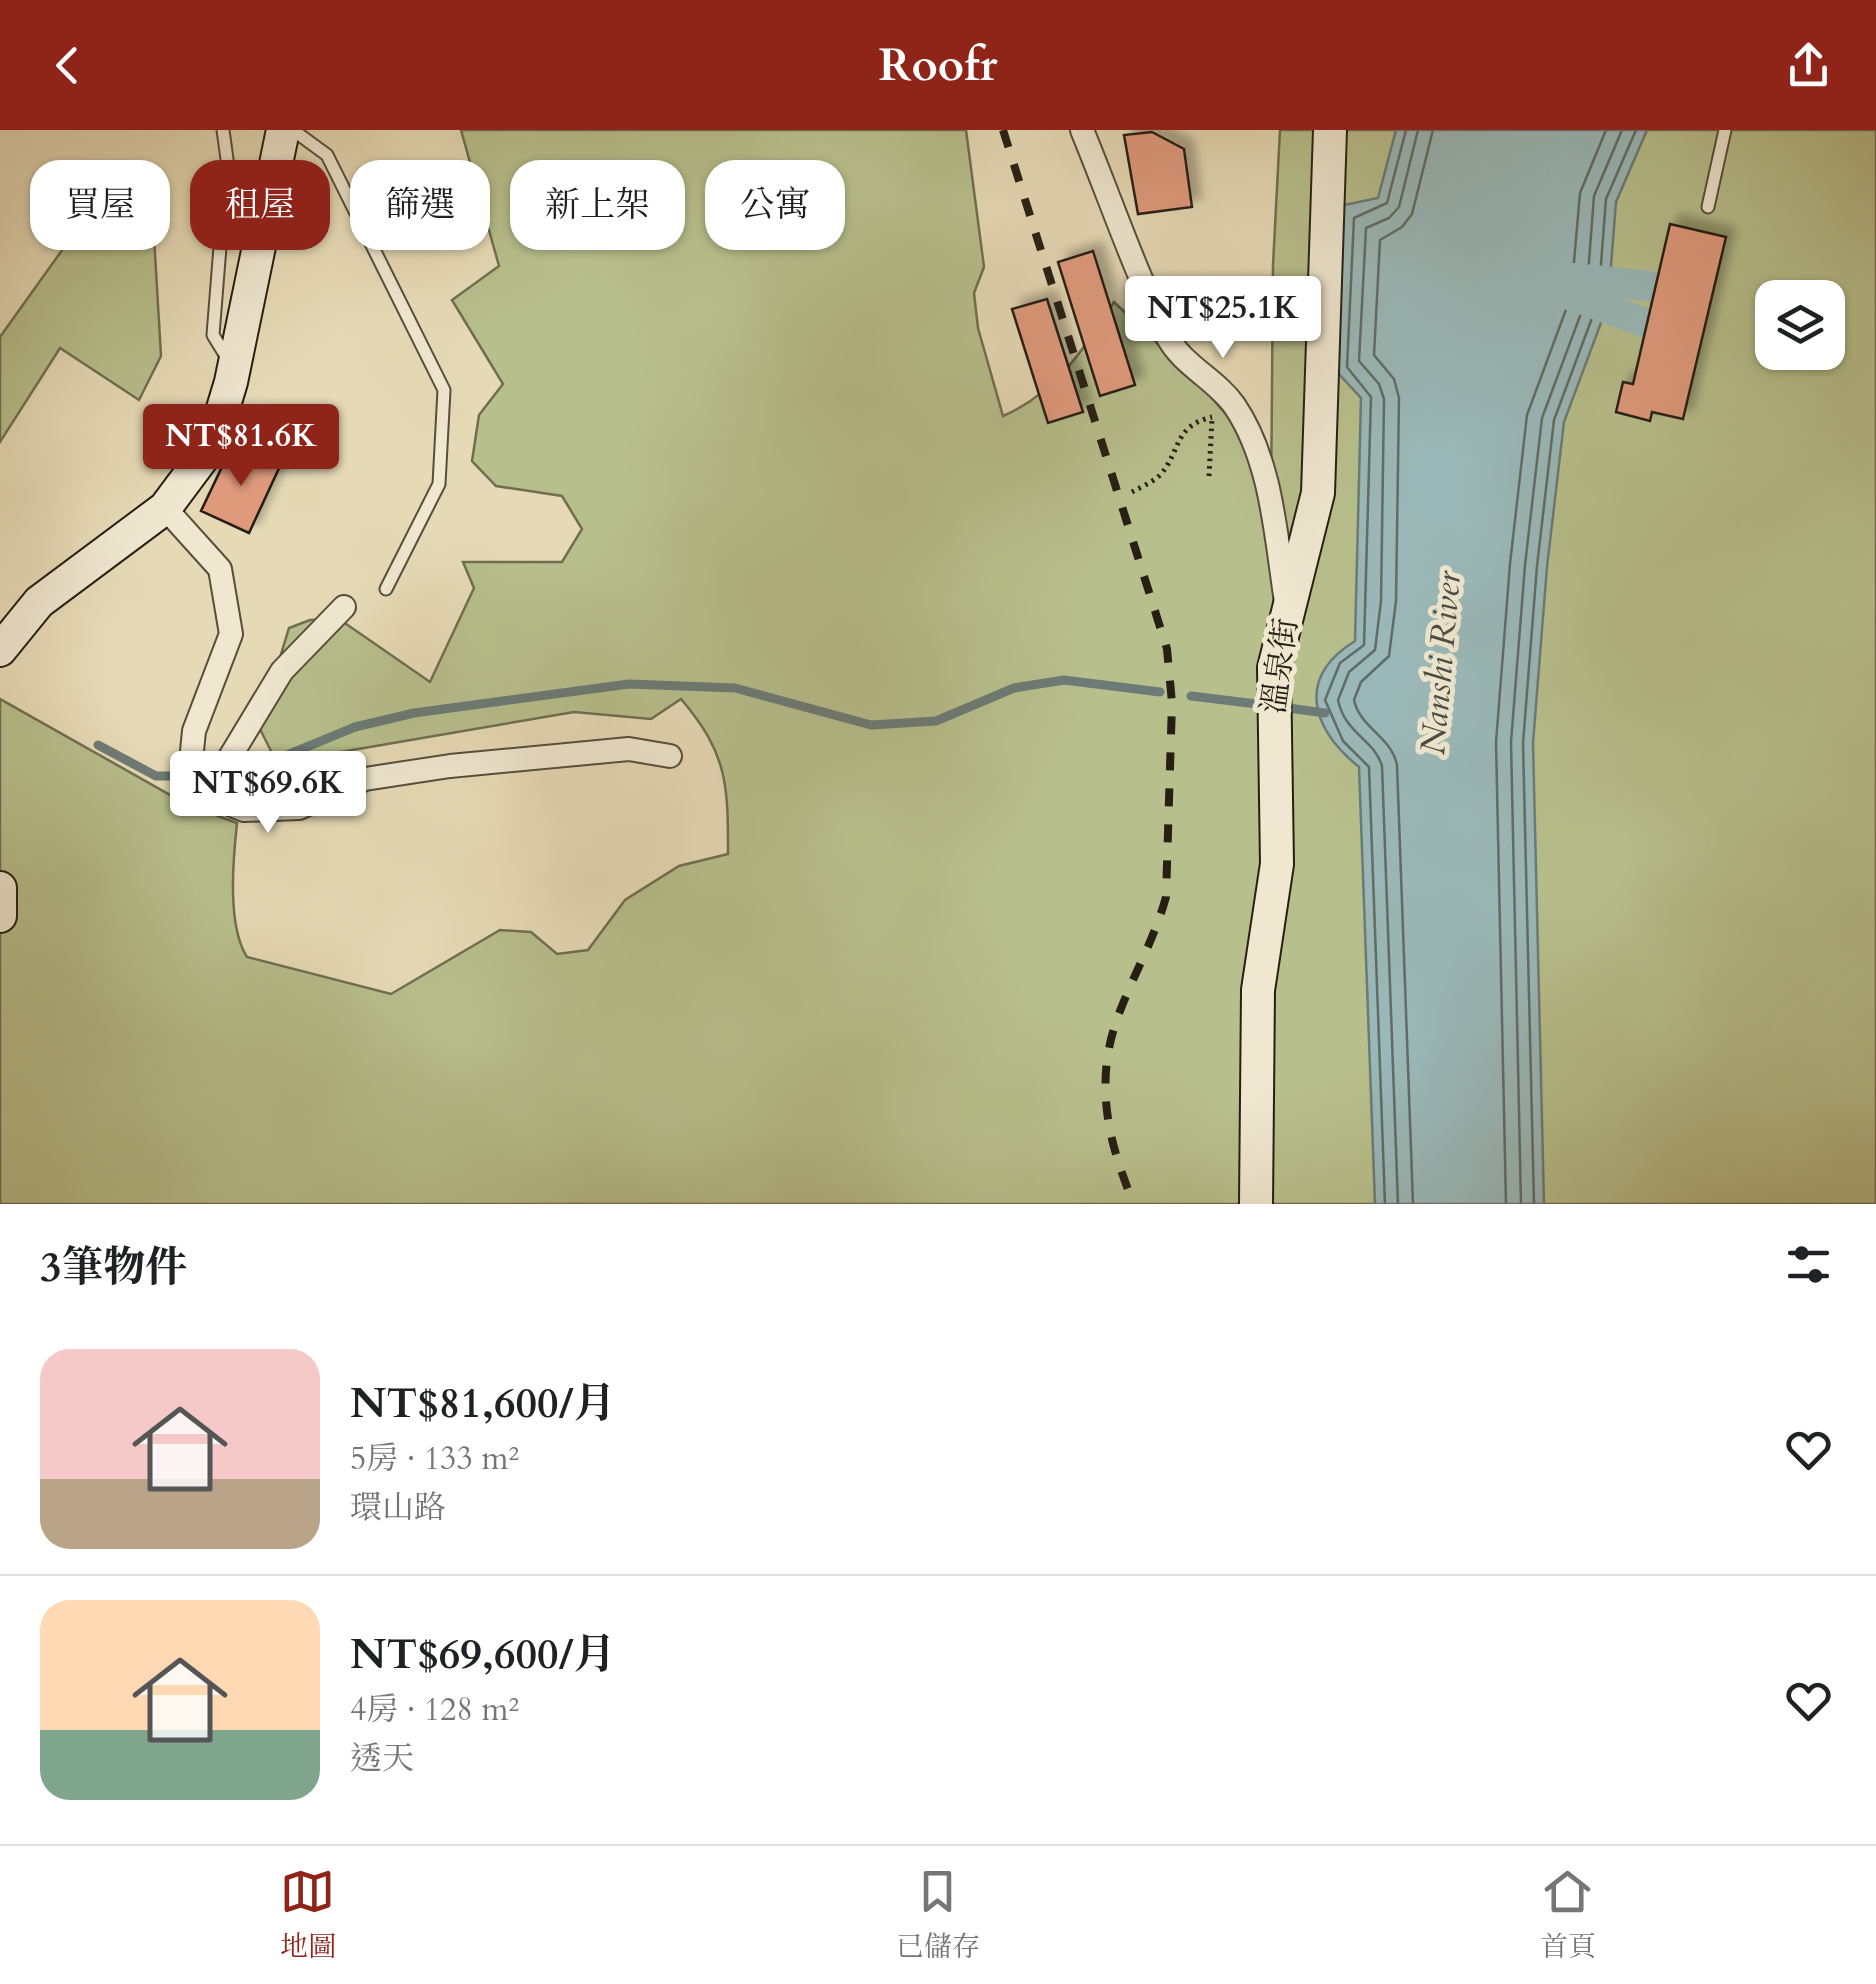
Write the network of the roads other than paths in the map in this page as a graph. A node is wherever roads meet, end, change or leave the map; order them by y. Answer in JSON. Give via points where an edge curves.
{"nodes":[{"id":1,"x":223,"y":130,"type":"edge"},
{"id":2,"x":283,"y":130,"type":"edge"},
{"id":3,"x":293,"y":130,"type":"edge"},
{"id":4,"x":1082,"y":130,"type":"edge"},
{"id":5,"x":1330,"y":130,"type":"edge"},
{"id":6,"x":1725,"y":130,"type":"edge"},
{"id":7,"x":1708,"y":207,"type":"dead end"},
{"id":8,"x":234,"y":369,"type":"junction"},
{"id":9,"x":165,"y":508,"type":"junction"},
{"id":10,"x":386,"y":589,"type":"dead end"},
{"id":11,"x":344,"y":608,"type":"dead end"},
{"id":12,"x":1287,"y":611,"type":"junction"},
{"id":13,"x":0,"y":650,"type":"edge"},
{"id":14,"x":670,"y":756,"type":"dead end"},
{"id":15,"x":207,"y":795,"type":"junction"},
{"id":16,"x":0,"y":888,"type":"edge"},
{"id":17,"x":0,"y":916,"type":"edge"},
{"id":18,"x":1256,"y":1204,"type":"edge"}],
"edges":[{"from":1,"to":8,"type":"lane","via":[[227,159],[213,335]]},
{"from":2,"to":8,"type":"street"},
{"from":3,"to":10,"type":"lane","via":[[327,155],[444,390],[440,484]]},
{"from":4,"to":12,"type":"street","via":[[1168,338],[1232,402],[1255,444]]},
{"from":5,"to":12,"type":"street","name":"溫泉街","via":[[1318,492]]},
{"from":6,"to":7,"type":"lane"},
{"from":8,"to":9,"type":"street","via":[[212,445]]},
{"from":9,"to":13,"type":"street","via":[[39,602]]},
{"from":9,"to":15,"type":"street","via":[[220,569],[231,634],[194,730],[190,771]]},
{"from":11,"to":15,"type":"street","via":[[282,671]]},
{"from":12,"to":18,"type":"street","name":"溫泉街","via":[[1274,668],[1277,864],[1258,990]]},
{"from":14,"to":15,"type":"street","via":[[629,748],[450,766],[366,780],[300,808],[244,810]]},
{"from":16,"to":17,"type":"street"}]}
